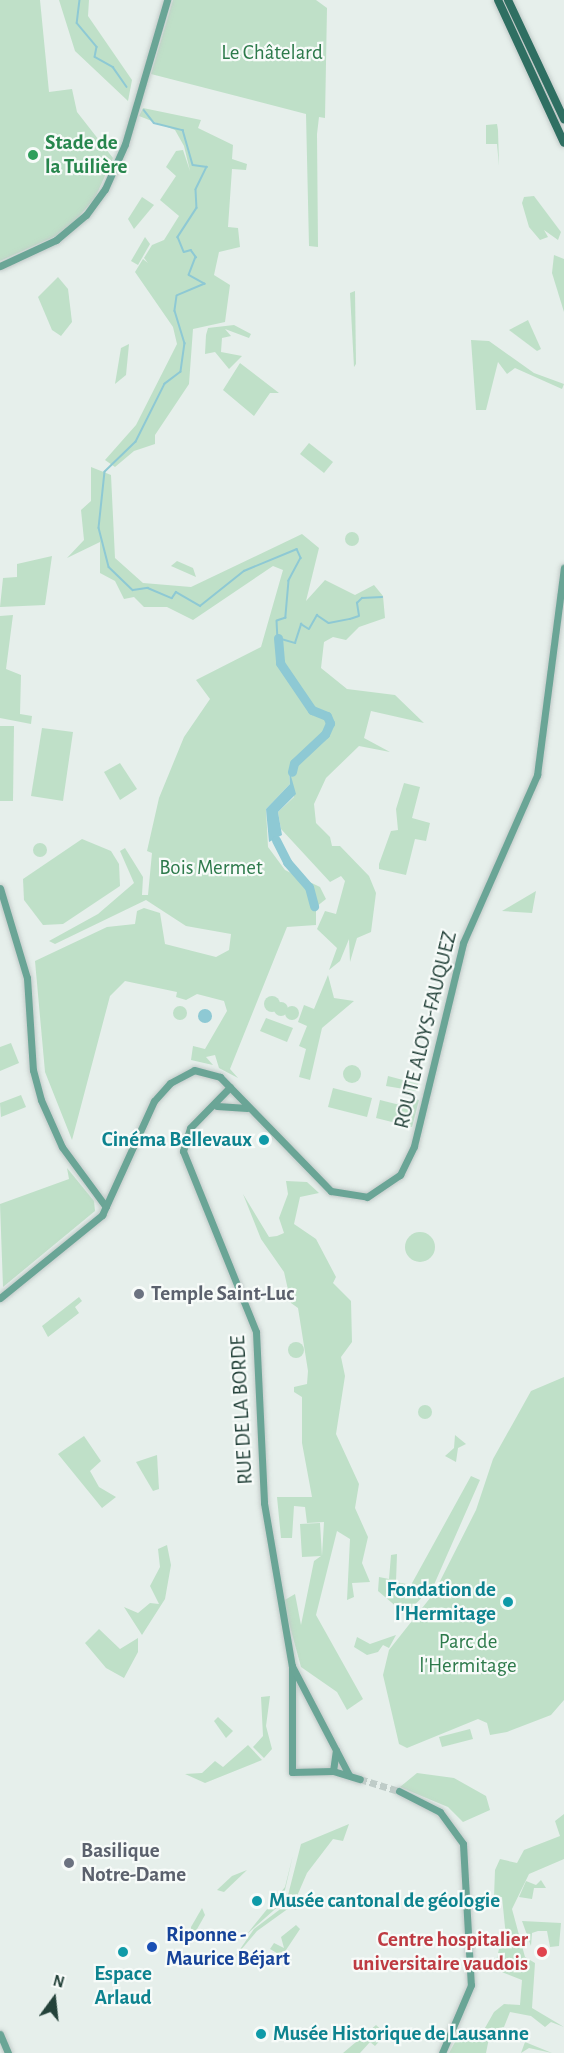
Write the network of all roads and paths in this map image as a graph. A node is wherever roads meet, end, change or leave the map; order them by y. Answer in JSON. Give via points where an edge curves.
{"nodes":[{"id":1,"x":167,"y":0,"type":"edge"},
{"id":2,"x":498,"y":0,"type":"edge"},
{"id":3,"x":508,"y":0,"type":"edge"},
{"id":4,"x":564,"y":119,"type":"edge"},
{"id":5,"x":564,"y":143,"type":"edge"},
{"id":6,"x":0,"y":267,"type":"edge"},
{"id":7,"x":564,"y":568,"type":"edge"},
{"id":8,"x":0,"y":888,"type":"edge"},
{"id":9,"x":230,"y":1087,"type":"junction"},
{"id":10,"x":217,"y":1106,"type":"junction"},
{"id":11,"x":248,"y":1109,"type":"junction"},
{"id":12,"x":113,"y":1190,"type":"junction"},
{"id":13,"x":95,"y":1193,"type":"junction"},
{"id":14,"x":106,"y":1207,"type":"junction"},
{"id":15,"x":0,"y":1298,"type":"edge"},
{"id":16,"x":292,"y":1666,"type":"junction"},
{"id":17,"x":336,"y":1748,"type":"junction"},
{"id":18,"x":333,"y":1771,"type":"junction"},
{"id":19,"x":349,"y":1775,"type":"junction"},
{"id":20,"x":360,"y":1779,"type":"tunnel mouth"},
{"id":21,"x":399,"y":1791,"type":"tunnel mouth"},
{"id":22,"x":0,"y":2034,"type":"edge"},
{"id":23,"x":8,"y":2053,"type":"edge"},
{"id":24,"x":442,"y":2053,"type":"edge"}],
"edges":[{"from":1,"to":6,"type":"main road","via":[[125,144],[105,189],[69,232],[30,256]]},
{"from":2,"to":5,"type":"highway"},
{"from":3,"to":4,"type":"highway"},
{"from":7,"to":11,"type":"main road","name":"ROUTE ALOYS-FAUQUEZ","via":[[541,759],[521,819],[463,943],[409,1163],[395,1182],[374,1195],[338,1194],[315,1180]]},
{"from":8,"to":13,"type":"main road","via":[[27,978],[36,1086],[60,1144]]},
{"from":9,"to":10,"type":"main road","name":"RUE DE LA BORDE"},
{"from":9,"to":11,"type":"main road","name":"ROUTE ALOYS-FAUQUEZ"},
{"from":9,"to":12,"type":"main road","name":"ROUTE ALOYS-FAUQUEZ","via":[[202,1070],[170,1083],[147,1112]]},
{"from":10,"to":11,"type":"main road"},
{"from":10,"to":16,"type":"main road","name":"RUE DE LA BORDE","via":[[191,1127],[183,1151],[254,1323],[264,1503]]},
{"from":12,"to":13,"type":"main road"},
{"from":12,"to":14,"type":"main road"},
{"from":13,"to":14,"type":"main road"},
{"from":14,"to":15,"type":"main road"},
{"from":16,"to":17,"type":"main road"},
{"from":16,"to":18,"type":"main road","via":[[292,1772]]},
{"from":17,"to":18,"type":"main road"},
{"from":17,"to":19,"type":"main road"},
{"from":18,"to":19,"type":"main road"},
{"from":19,"to":20,"type":"main road"},
{"from":21,"to":24,"type":"main road","via":[[440,1812],[458,1833],[471,1976],[467,2002]]},
{"from":22,"to":23,"type":"main road"}]}
